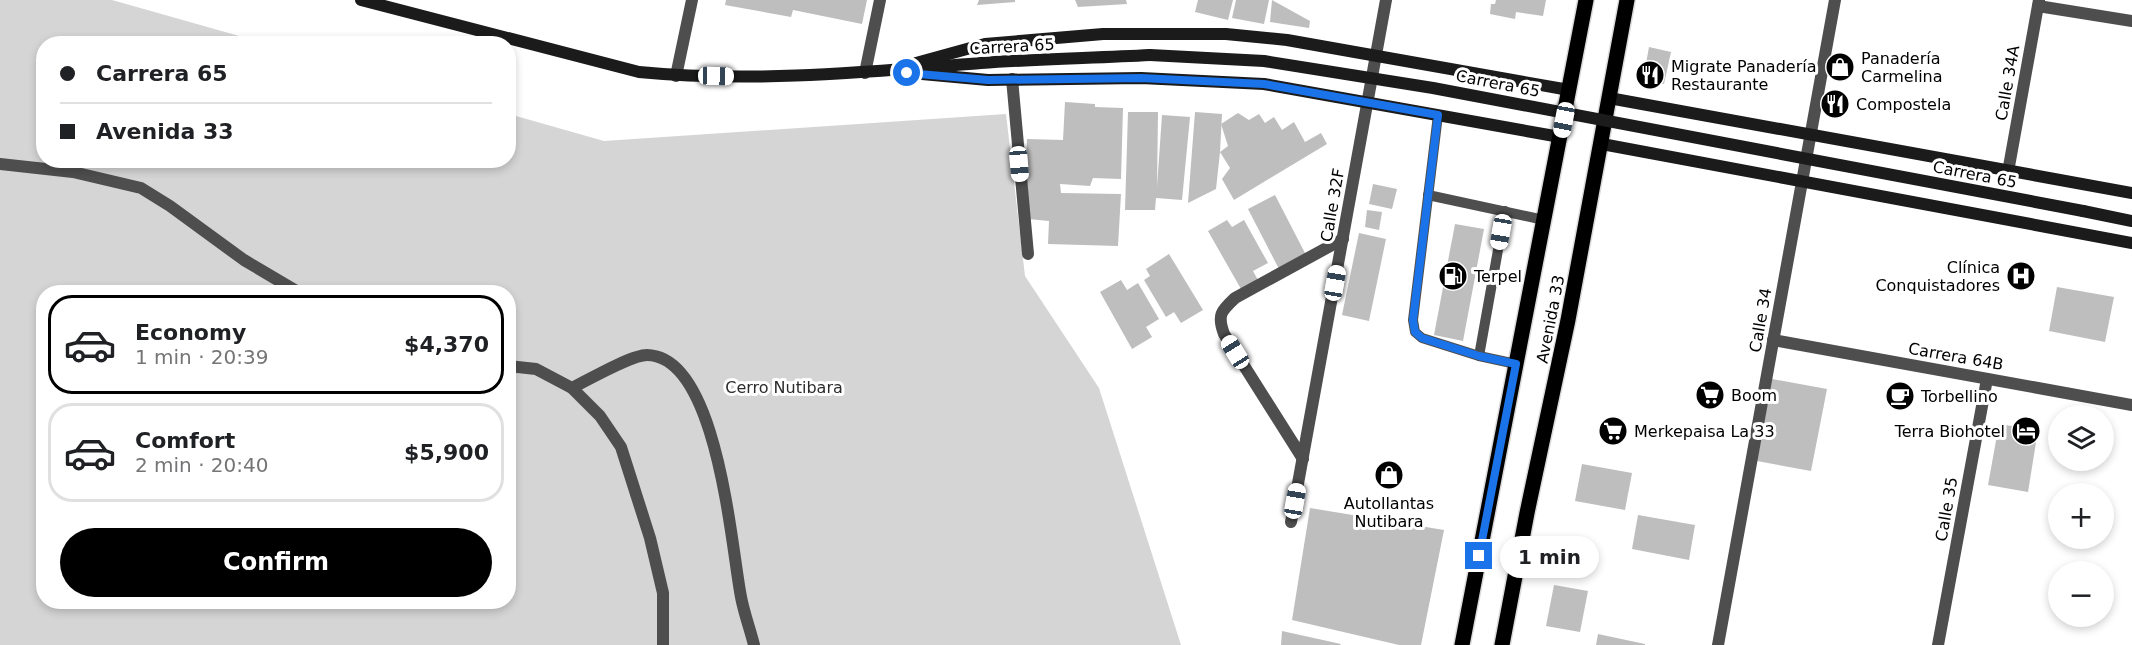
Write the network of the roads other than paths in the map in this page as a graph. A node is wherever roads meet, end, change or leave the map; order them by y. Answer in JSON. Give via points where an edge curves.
{"nodes":[{"id":1,"x":361,"y":0,"type":"edge"},
{"id":2,"x":692,"y":0,"type":"edge"},
{"id":3,"x":879,"y":0,"type":"edge"},
{"id":4,"x":1386,"y":0,"type":"edge"},
{"id":5,"x":1586,"y":0,"type":"edge"},
{"id":6,"x":1627,"y":0,"type":"edge"},
{"id":7,"x":1835,"y":0,"type":"edge"},
{"id":8,"x":2039,"y":3,"type":"edge"},
{"id":9,"x":2132,"y":21,"type":"edge"},
{"id":10,"x":500,"y":36,"type":"edge"},
{"id":11,"x":516,"y":40,"type":"edge"},
{"id":12,"x":1376,"y":55,"type":"junction"},
{"id":13,"x":886,"y":71,"type":"junction"},
{"id":14,"x":865,"y":73,"type":"junction"},
{"id":15,"x":676,"y":76,"type":"junction"},
{"id":16,"x":1012,"y":79,"type":"junction"},
{"id":17,"x":1569,"y":90,"type":"junction"},
{"id":18,"x":1609,"y":98,"type":"junction"},
{"id":19,"x":1368,"y":102,"type":"junction"},
{"id":20,"x":1438,"y":115,"type":"junction"},
{"id":21,"x":1810,"y":135,"type":"junction"},
{"id":22,"x":1560,"y":137,"type":"junction"},
{"id":23,"x":1602,"y":144,"type":"junction"},
{"id":24,"x":0,"y":164,"type":"edge"},
{"id":25,"x":36,"y":168,"type":"edge"},
{"id":26,"x":36,"y":168,"type":"edge"},
{"id":27,"x":2008,"y":172,"type":"junction"},
{"id":28,"x":1802,"y":181,"type":"junction"},
{"id":29,"x":2132,"y":194,"type":"edge"},
{"id":30,"x":1428,"y":195,"type":"junction"},
{"id":31,"x":1505,"y":212,"type":"junction"},
{"id":32,"x":1544,"y":220,"type":"junction"},
{"id":33,"x":2132,"y":221,"type":"edge"},
{"id":34,"x":1343,"y":239,"type":"junction"},
{"id":35,"x":2132,"y":243,"type":"edge"},
{"id":36,"x":1028,"y":254,"type":"dead end"},
{"id":37,"x":286,"y":285,"type":"edge"},
{"id":38,"x":1773,"y":340,"type":"junction"},
{"id":39,"x":1479,"y":356,"type":"junction"},
{"id":40,"x":1516,"y":364,"type":"junction"},
{"id":41,"x":516,"y":367,"type":"edge"},
{"id":42,"x":1987,"y":379,"type":"junction"},
{"id":43,"x":572,"y":388,"type":"junction"},
{"id":44,"x":2132,"y":405,"type":"edge"},
{"id":45,"x":1303,"y":459,"type":"junction"},
{"id":46,"x":1291,"y":522,"type":"dead end"},
{"id":47,"x":663,"y":645,"type":"edge"},
{"id":48,"x":754,"y":645,"type":"edge"},
{"id":49,"x":1462,"y":645,"type":"edge"},
{"id":50,"x":1502,"y":645,"type":"edge"},
{"id":51,"x":1718,"y":645,"type":"edge"},
{"id":52,"x":1938,"y":645,"type":"edge"}],
"edges":[{"from":1,"to":10,"type":"street","name":"Carrera 65"},
{"from":2,"to":15,"type":"street"},
{"from":3,"to":14,"type":"street"},
{"from":4,"to":12,"type":"street","name":"Calle 32F"},
{"from":5,"to":17,"type":"main road","name":"Avenida 33"},
{"from":6,"to":18,"type":"main road","name":"Avenida 33"},
{"from":7,"to":21,"type":"street","name":"Calle 34"},
{"from":8,"to":9,"type":"street"},
{"from":8,"to":27,"type":"street","name":"Calle 34A"},
{"from":11,"to":15,"type":"street","name":"Carrera 65","via":[[639,72]]},
{"from":12,"to":13,"type":"street","name":"Carrera 65","via":[[1226,34],[1103,34],[985,44]]},
{"from":12,"to":17,"type":"street","name":"Carrera 65"},
{"from":12,"to":19,"type":"street","name":"Calle 32F"},
{"from":13,"to":14,"type":"street","name":"Carrera 65"},
{"from":13,"to":16,"type":"street","name":"Carrera 65"},
{"from":13,"to":33,"type":"street","name":"Carrera 65","bridge":true,"via":[[1150,55],[1264,61],[1433,88]]},
{"from":14,"to":15,"type":"street","name":"Carrera 65"},
{"from":16,"to":19,"type":"street","name":"Carrera 65","via":[[1141,78],[1264,84]]},
{"from":16,"to":36,"type":"street"},
{"from":17,"to":22,"type":"main road","name":"Avenida 33"},
{"from":18,"to":21,"type":"street","name":"Carrera 65"},
{"from":18,"to":23,"type":"main road","name":"Avenida 33"},
{"from":19,"to":20,"type":"street","name":"Carrera 65"},
{"from":19,"to":34,"type":"street","name":"Calle 32F"},
{"from":20,"to":22,"type":"street","name":"Carrera 65"},
{"from":20,"to":30,"type":"lane"},
{"from":21,"to":27,"type":"street","name":"Carrera 65"},
{"from":21,"to":28,"type":"street","name":"Calle 34"},
{"from":22,"to":32,"type":"main road","name":"Avenida 33"},
{"from":23,"to":28,"type":"street"},
{"from":23,"to":50,"type":"main road","name":"Avenida 33"},
{"from":24,"to":25,"type":"street"},
{"from":26,"to":37,"type":"street","via":[[141,188]]},
{"from":27,"to":29,"type":"street","name":"Carrera 65"},
{"from":28,"to":35,"type":"street"},
{"from":28,"to":38,"type":"street","name":"Calle 34"},
{"from":30,"to":31,"type":"lane"},
{"from":30,"to":39,"type":"lane","via":[[1413,320],[1415,332],[1422,338]]},
{"from":31,"to":32,"type":"lane"},
{"from":31,"to":39,"type":"lane"},
{"from":32,"to":40,"type":"main road","name":"Avenida 33"},
{"from":34,"to":45,"type":"street","name":"Calle 32F"},
{"from":34,"to":45,"type":"street","via":[[1235,298],[1223,309],[1219,321]]},
{"from":38,"to":42,"type":"street","name":"Carrera 64B"},
{"from":38,"to":51,"type":"street","name":"Calle 34"},
{"from":39,"to":40,"type":"lane"},
{"from":40,"to":49,"type":"main road","name":"Avenida 33"},
{"from":41,"to":43,"type":"street","via":[[536,369]]},
{"from":42,"to":44,"type":"street","name":"Carrera 64B"},
{"from":42,"to":52,"type":"street","name":"Calle 35"},
{"from":43,"to":47,"type":"street","via":[[600,416],[621,447],[663,593]]},
{"from":43,"to":48,"type":"street","via":[[646,355],[662,358],[676,367],[686,381],[706,419],[725,489],[741,598]]},
{"from":45,"to":46,"type":"street","name":"Calle 32F"}]}
